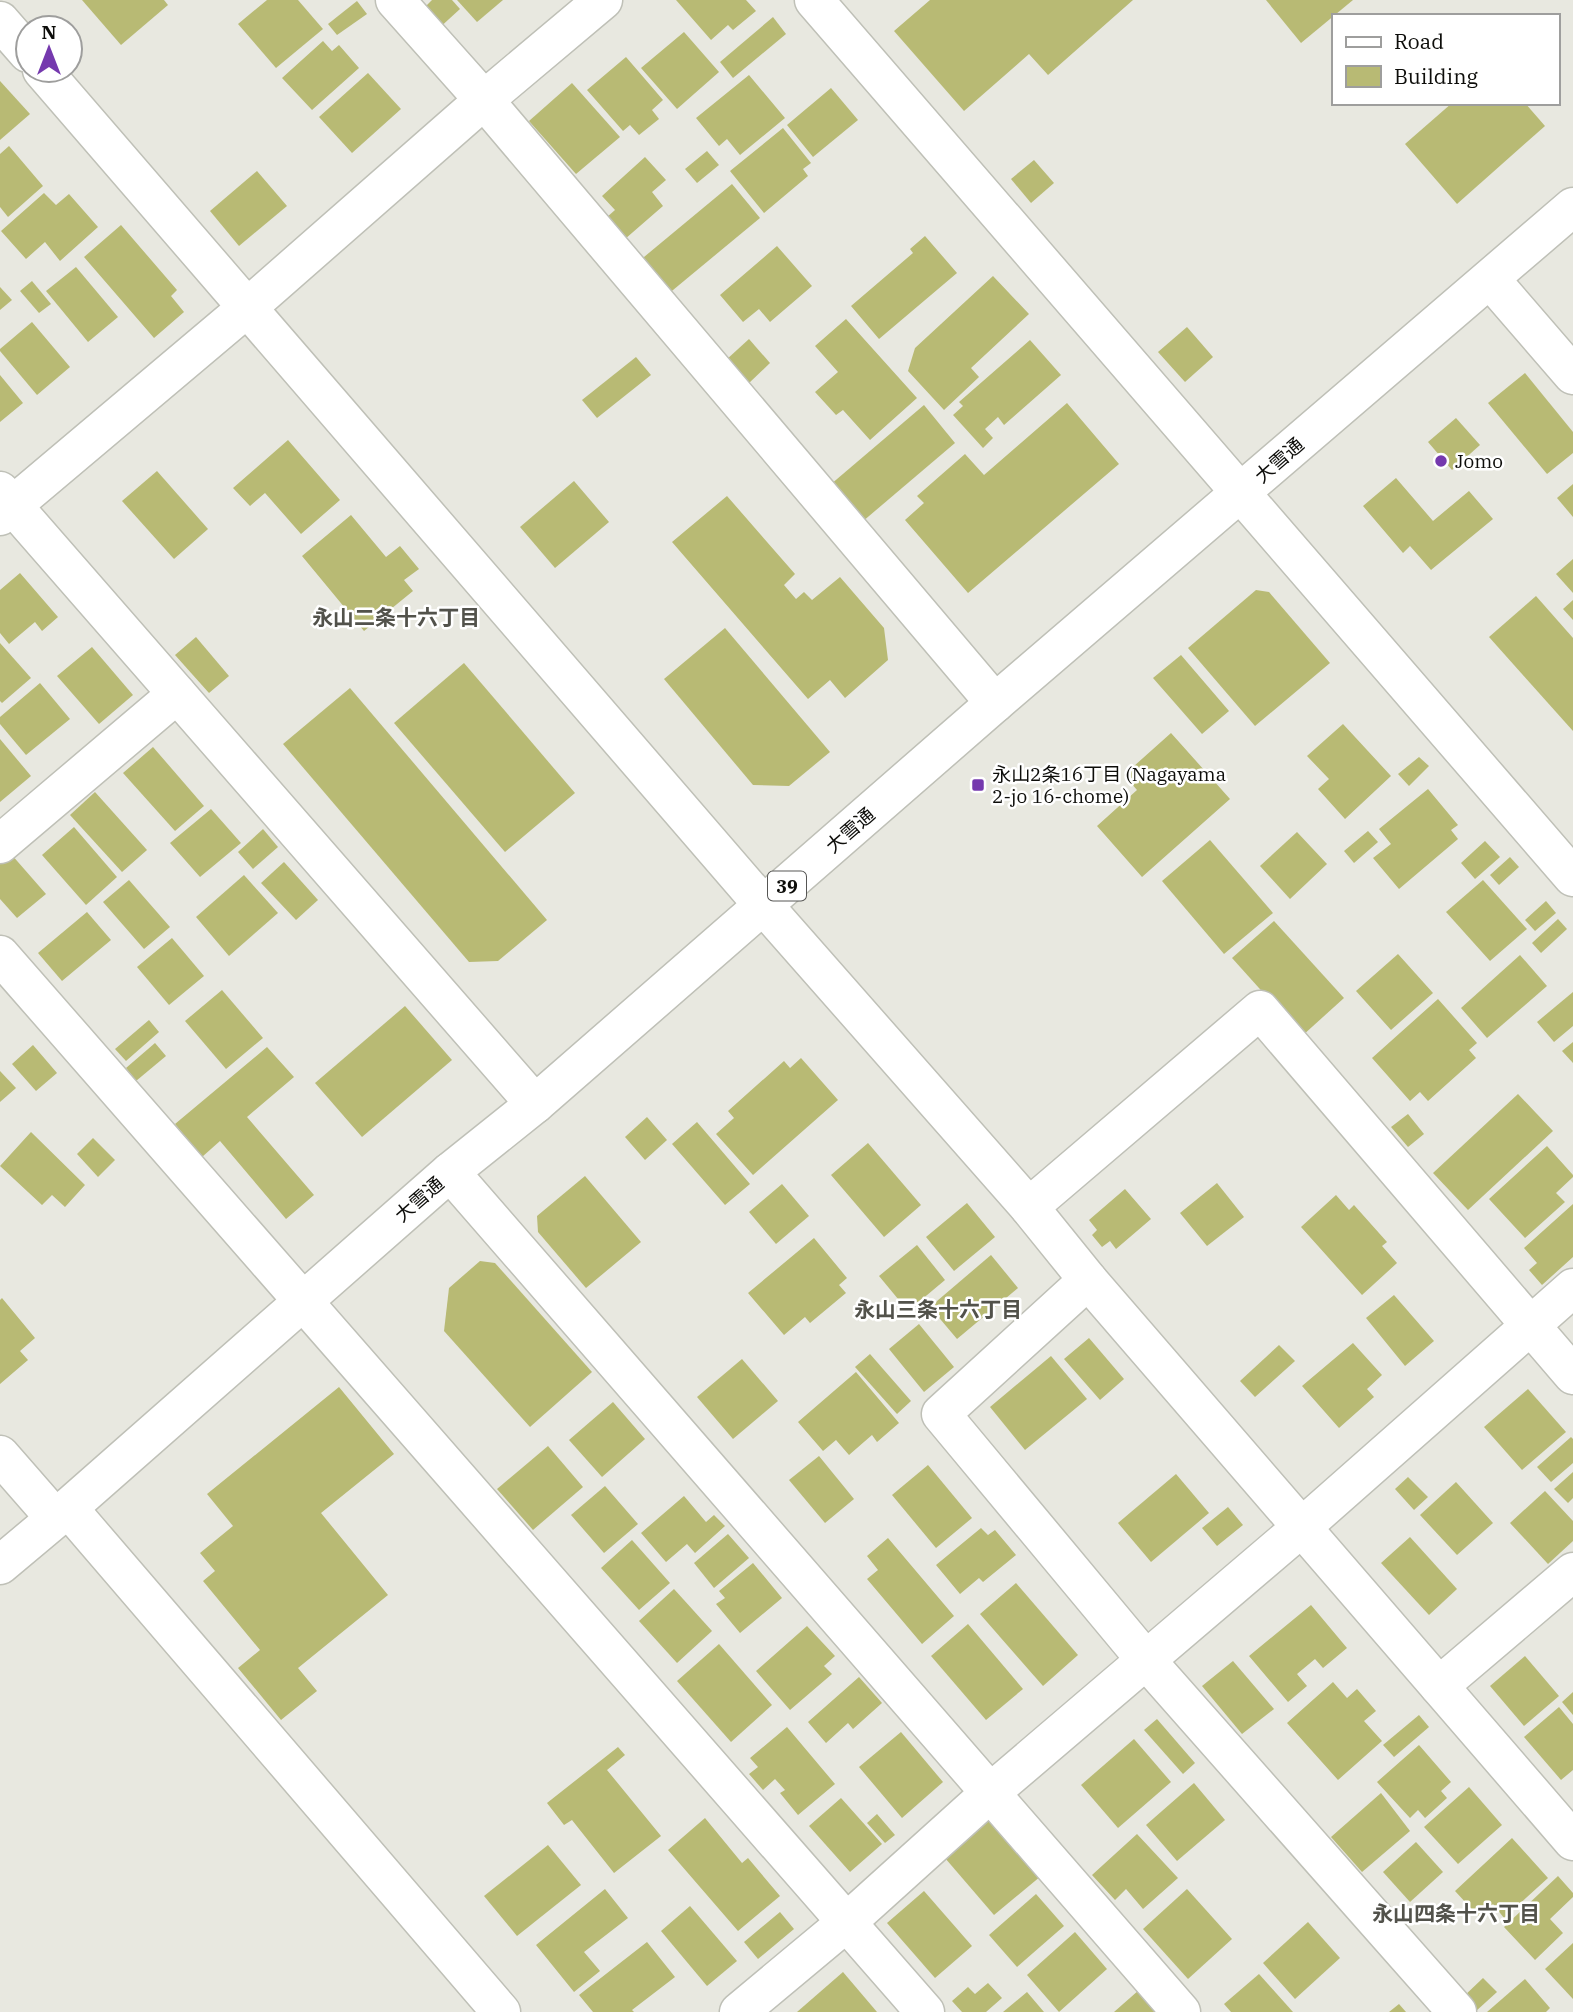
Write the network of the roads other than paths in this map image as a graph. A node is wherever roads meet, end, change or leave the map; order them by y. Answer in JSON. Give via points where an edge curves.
{"nodes":[{"id":1,"x":395,"y":0,"type":"edge"},
{"id":2,"x":603,"y":0,"type":"edge"},
{"id":3,"x":814,"y":0,"type":"edge"},
{"id":4,"x":0,"y":21,"type":"edge"},
{"id":5,"x":14,"y":37,"type":"edge"},
{"id":6,"x":55,"y":84,"type":"edge"},
{"id":7,"x":484,"y":100,"type":"junction"},
{"id":8,"x":1573,"y":207,"type":"edge"},
{"id":9,"x":1490,"y":279,"type":"junction"},
{"id":10,"x":248,"y":307,"type":"junction"},
{"id":11,"x":1573,"y":375,"type":"edge"},
{"id":12,"x":1241,"y":493,"type":"junction"},
{"id":13,"x":4,"y":504,"type":"edge"},
{"id":14,"x":177,"y":694,"type":"junction"},
{"id":15,"x":995,"y":703,"type":"junction"},
{"id":16,"x":0,"y":844,"type":"edge"},
{"id":17,"x":1573,"y":877,"type":"edge"},
{"id":18,"x":764,"y":906,"type":"junction"},
{"id":19,"x":0,"y":955,"type":"edge"},
{"id":20,"x":535,"y":1104,"type":"junction"},
{"id":21,"x":450,"y":1172,"type":"junction"},
{"id":22,"x":1029,"y":1207,"type":"junction"},
{"id":23,"x":1088,"y":1280,"type":"junction"},
{"id":24,"x":1573,"y":1288,"type":"edge"},
{"id":25,"x":303,"y":1302,"type":"junction"},
{"id":26,"x":1530,"y":1325,"type":"junction"},
{"id":27,"x":1573,"y":1375,"type":"edge"},
{"id":28,"x":0,"y":1455,"type":"edge"},
{"id":29,"x":61,"y":1513,"type":"junction"},
{"id":30,"x":1301,"y":1527,"type":"junction"},
{"id":31,"x":0,"y":1565,"type":"edge"},
{"id":32,"x":1573,"y":1573,"type":"edge"},
{"id":33,"x":1145,"y":1659,"type":"junction"},
{"id":34,"x":1439,"y":1686,"type":"junction"},
{"id":35,"x":990,"y":1793,"type":"junction"},
{"id":36,"x":1567,"y":1820,"type":"edge"},
{"id":37,"x":847,"y":1922,"type":"junction"},
{"id":38,"x":755,"y":2007,"type":"edge"},
{"id":39,"x":501,"y":2012,"type":"edge"},
{"id":40,"x":925,"y":2012,"type":"edge"},
{"id":41,"x":1181,"y":2012,"type":"edge"},
{"id":42,"x":1457,"y":2012,"type":"edge"}],
"edges":[{"from":1,"to":7,"type":"main road"},
{"from":2,"to":7,"type":"main road"},
{"from":3,"to":12,"type":"main road"},
{"from":4,"to":5,"type":"main road"},
{"from":6,"to":10,"type":"main road"},
{"from":7,"to":10,"type":"main road"},
{"from":7,"to":15,"type":"main road"},
{"from":8,"to":9,"type":"main road","name":"大雪通","number":"39"},
{"from":9,"to":11,"type":"main road"},
{"from":9,"to":12,"type":"main road","name":"大雪通","number":"39"},
{"from":10,"to":13,"type":"main road"},
{"from":10,"to":18,"type":"main road"},
{"from":12,"to":15,"type":"main road","name":"大雪通","number":"39"},
{"from":12,"to":17,"type":"main road"},
{"from":13,"to":14,"type":"main road"},
{"from":14,"to":16,"type":"main road"},
{"from":14,"to":20,"type":"main road"},
{"from":15,"to":18,"type":"main road","name":"大雪通","number":"39"},
{"from":18,"to":20,"type":"main road","name":"大雪通","number":"39"},
{"from":18,"to":22,"type":"main road"},
{"from":19,"to":25,"type":"main road"},
{"from":20,"to":21,"type":"main road","name":"大雪通","number":"39"},
{"from":21,"to":25,"type":"main road","name":"大雪通","number":"39"},
{"from":21,"to":35,"type":"main road"},
{"from":22,"to":23,"type":"main road"},
{"from":22,"to":26,"type":"main road","via":[[1261,1010]]},
{"from":23,"to":30,"type":"main road"},
{"from":23,"to":33,"type":"main road","via":[[941,1414]]},
{"from":24,"to":26,"type":"main road"},
{"from":25,"to":29,"type":"main road","name":"大雪通","number":"39"},
{"from":25,"to":37,"type":"main road"},
{"from":26,"to":27,"type":"main road"},
{"from":26,"to":30,"type":"main road"},
{"from":28,"to":29,"type":"main road"},
{"from":29,"to":31,"type":"main road","name":"大雪通","number":"39"},
{"from":29,"to":39,"type":"main road"},
{"from":30,"to":33,"type":"main road"},
{"from":30,"to":34,"type":"main road"},
{"from":32,"to":34,"type":"main road"},
{"from":33,"to":35,"type":"main road"},
{"from":33,"to":42,"type":"main road"},
{"from":34,"to":36,"type":"main road"},
{"from":35,"to":37,"type":"main road"},
{"from":35,"to":41,"type":"main road"},
{"from":37,"to":38,"type":"main road"},
{"from":37,"to":40,"type":"main road"}]}
